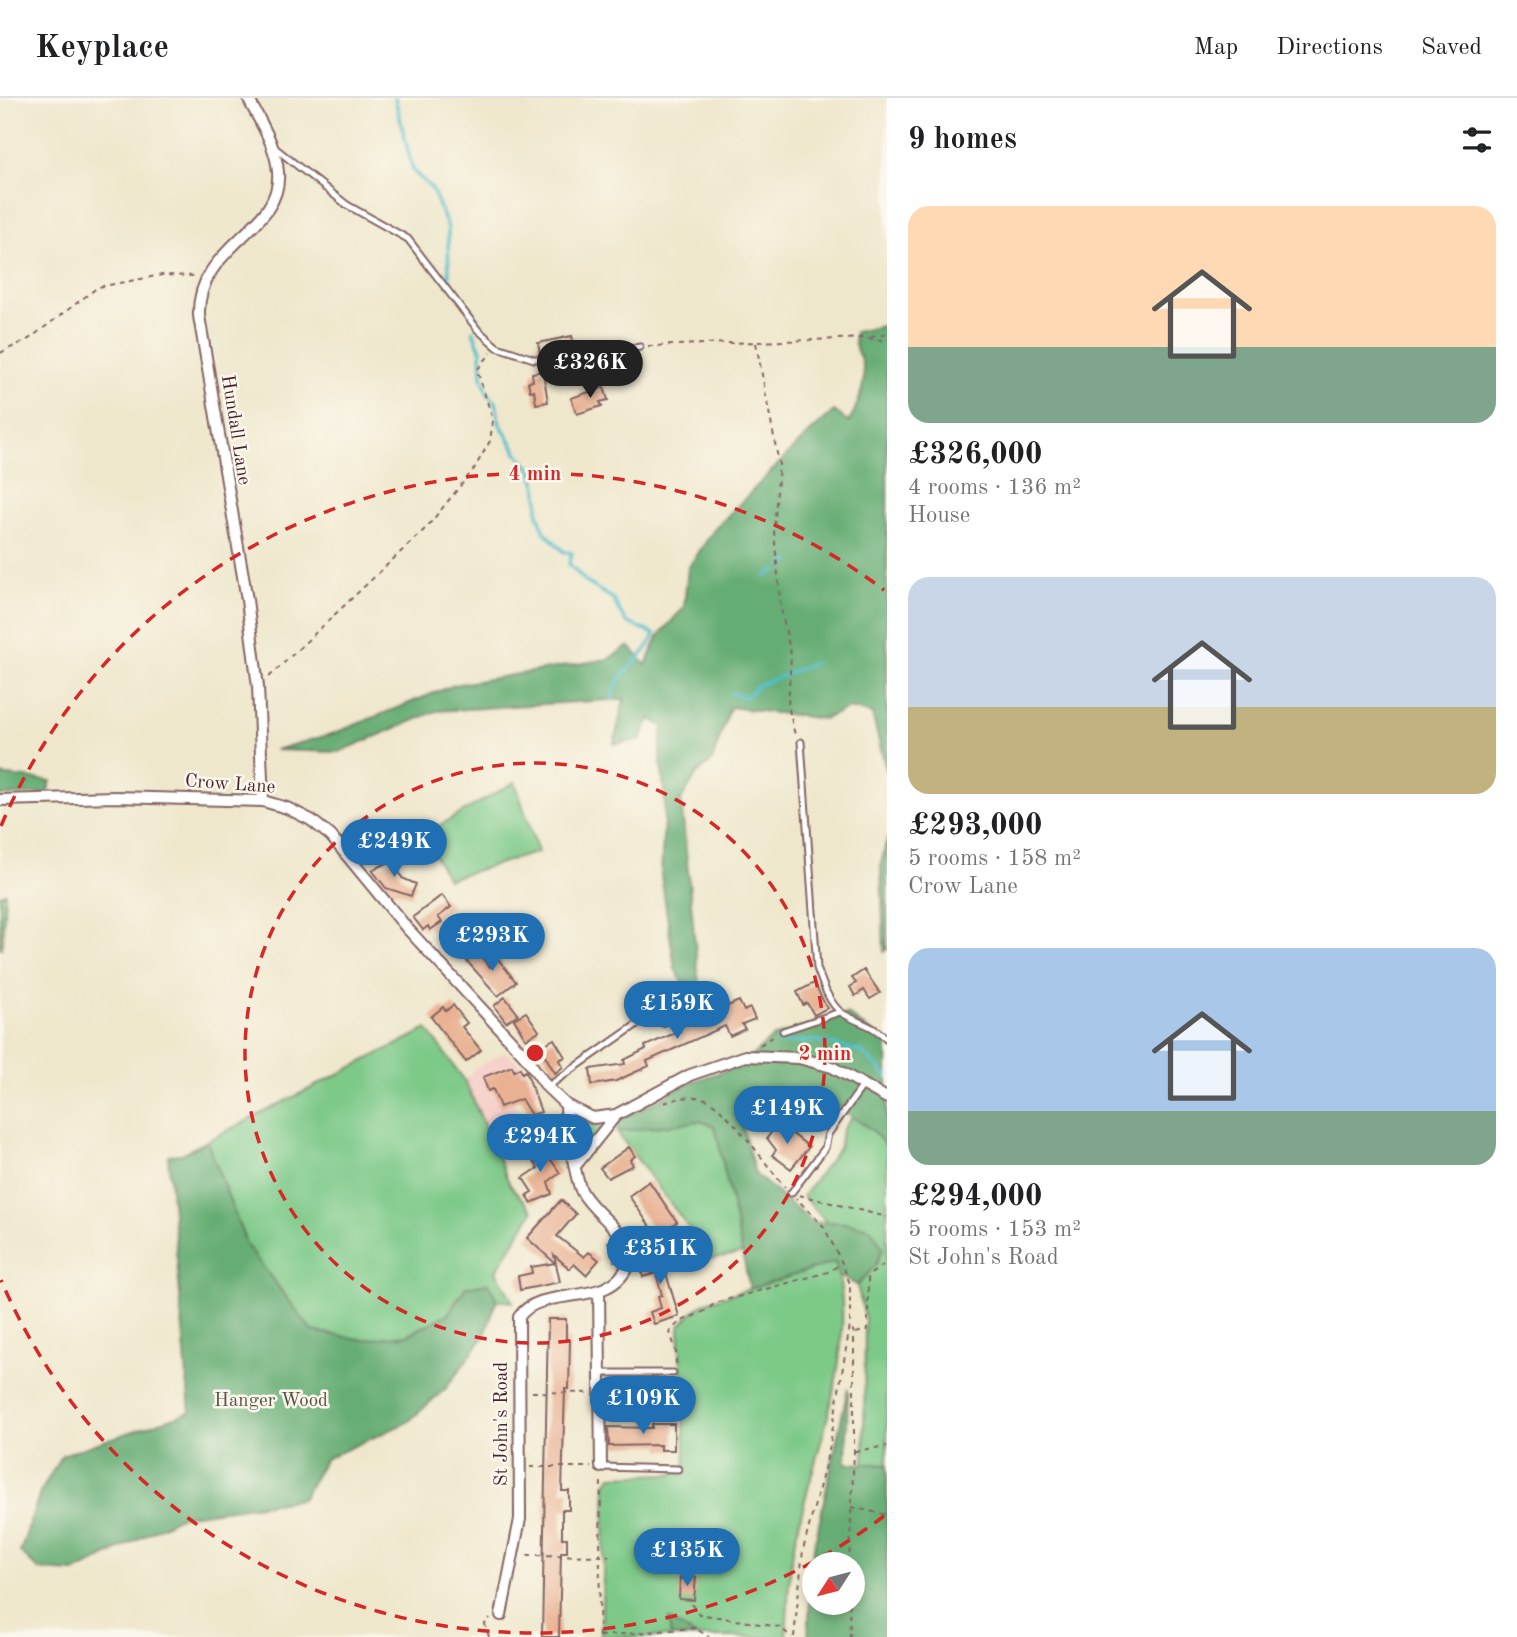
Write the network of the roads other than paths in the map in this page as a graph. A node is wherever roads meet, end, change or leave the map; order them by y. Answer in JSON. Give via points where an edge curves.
{"nodes":[{"id":1,"x":248,"y":98,"type":"edge"},
{"id":2,"x":273,"y":146,"type":"junction"},
{"id":3,"x":640,"y":347,"type":"road end"},
{"id":4,"x":801,"y":742,"type":"road end"},
{"id":5,"x":0,"y":800,"type":"edge"},
{"id":6,"x":263,"y":801,"type":"junction"},
{"id":7,"x":841,"y":1012,"type":"junction"},
{"id":8,"x":663,"y":1023,"type":"dead end"},
{"id":9,"x":783,"y":1031,"type":"road end"},
{"id":10,"x":887,"y":1039,"type":"edge"},
{"id":11,"x":864,"y":1084,"type":"junction"},
{"id":12,"x":547,"y":1087,"type":"junction"},
{"id":13,"x":887,"y":1098,"type":"edge"},
{"id":14,"x":566,"y":1110,"type":"junction"},
{"id":15,"x":616,"y":1115,"type":"junction"},
{"id":16,"x":514,"y":1120,"type":"dead end"},
{"id":17,"x":576,"y":1165,"type":"junction"},
{"id":18,"x":791,"y":1193,"type":"road end"},
{"id":19,"x":599,"y":1290,"type":"junction"},
{"id":20,"x":601,"y":1373,"type":"junction"},
{"id":21,"x":673,"y":1373,"type":"road end"},
{"id":22,"x":601,"y":1468,"type":"joint"},
{"id":23,"x":678,"y":1469,"type":"dead end"},
{"id":24,"x":501,"y":1615,"type":"road end"}],
"edges":[{"from":1,"to":2,"type":"street","name":"Hundall Lane"},
{"from":2,"to":3,"type":"lane","via":[[347,205],[408,239],[478,330],[497,347],[534,359]]},
{"from":2,"to":6,"type":"street","name":"Hundall Lane","via":[[277,192],[265,215],[220,258],[198,295],[247,600],[258,687]]},
{"from":4,"to":7,"type":"lane","via":[[815,958],[825,990]]},
{"from":5,"to":6,"type":"street","name":"Crow Lane"},
{"from":6,"to":12,"type":"street","name":"Crow Lane","via":[[299,814],[331,836],[406,927],[525,1056]]},
{"from":7,"to":9,"type":"lane"},
{"from":7,"to":10,"type":"lane","via":[[871,1024]]},
{"from":8,"to":12,"type":"lane","via":[[657,1014],[649,1016]]},
{"from":11,"to":13,"type":"street"},
{"from":11,"to":15,"type":"street","via":[[832,1067],[799,1058],[745,1056],[690,1075]]},
{"from":11,"to":18,"type":"lane"},
{"from":12,"to":14,"type":"street","name":"Crow Lane"},
{"from":14,"to":15,"type":"street","name":"Crow Lane","via":[[593,1118]]},
{"from":14,"to":16,"type":"lane","via":[[519,1137],[514,1135]]},
{"from":14,"to":17,"type":"street","name":"St John's Road"},
{"from":15,"to":17,"type":"street"},
{"from":17,"to":19,"type":"street","name":"St John's Road","via":[[580,1188],[629,1250],[625,1274]]},
{"from":19,"to":20,"type":"street"},
{"from":19,"to":24,"type":"street","name":"St John's Road","via":[[533,1304],[519,1317],[520,1519]]},
{"from":20,"to":21,"type":"lane"},
{"from":20,"to":22,"type":"street"},
{"from":22,"to":23,"type":"lane"}]}
